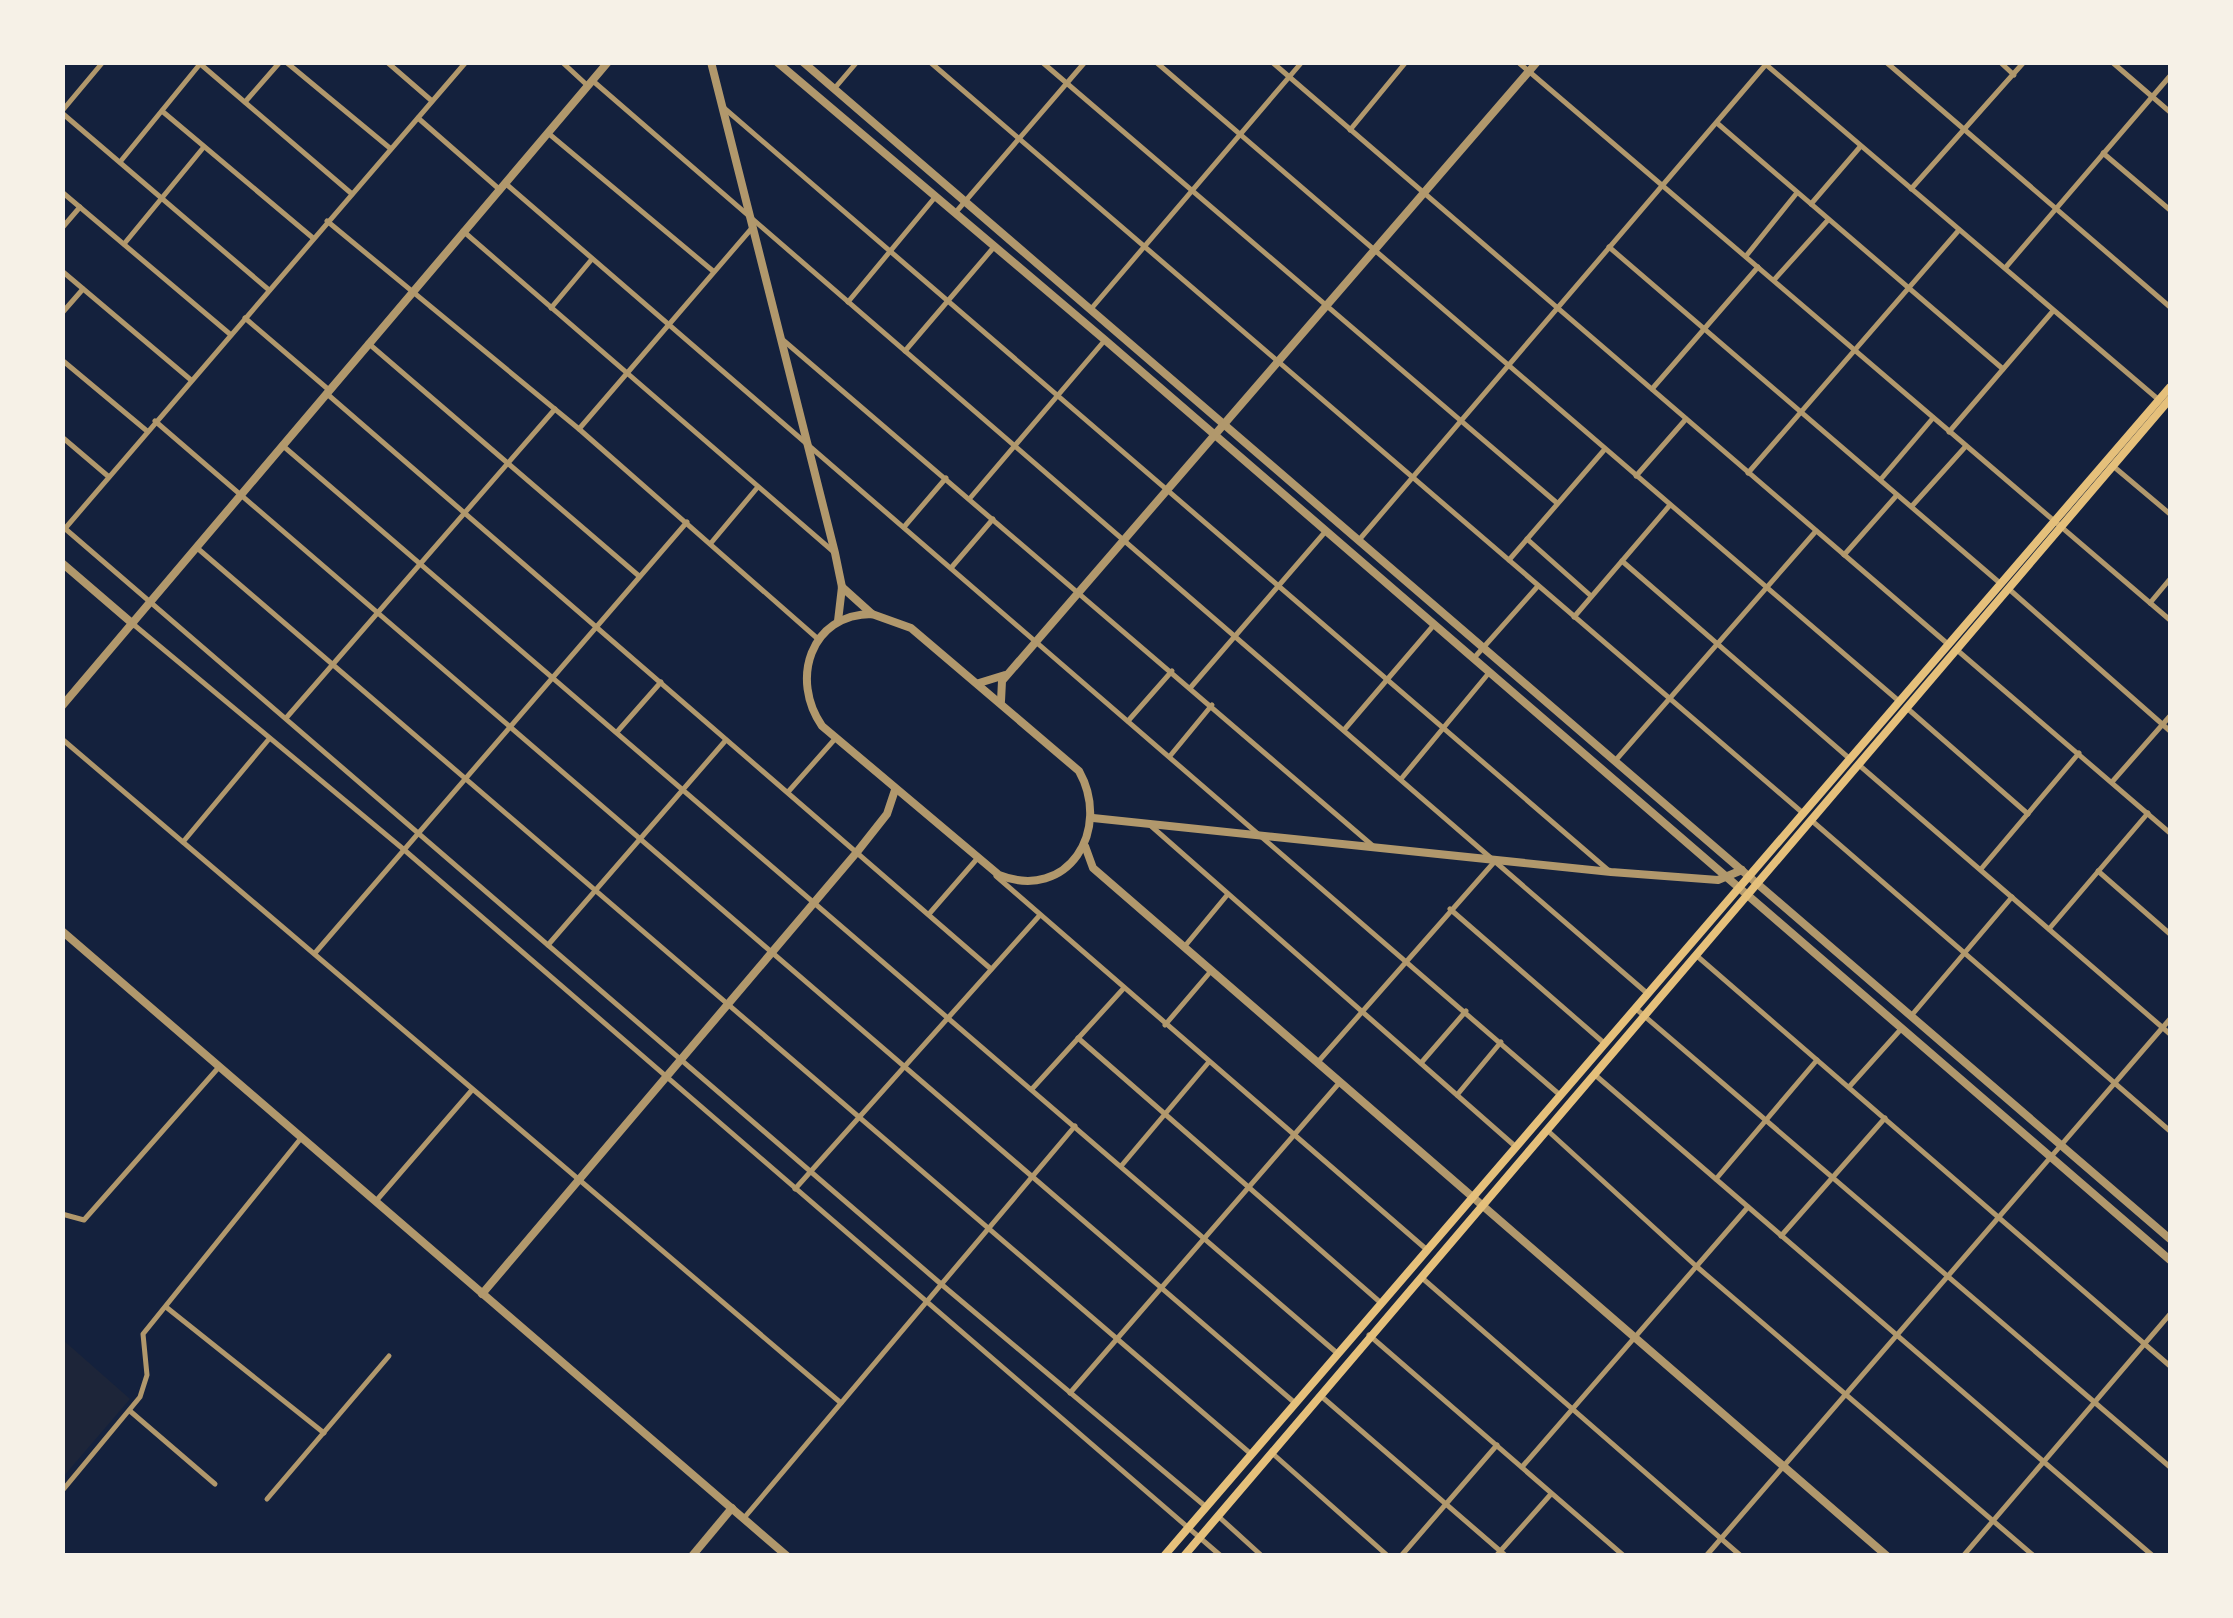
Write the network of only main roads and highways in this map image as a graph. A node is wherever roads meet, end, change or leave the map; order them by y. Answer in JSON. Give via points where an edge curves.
{"nodes":[{"id":1,"x":2170,"y":386,"type":"edge"},
{"id":2,"x":2166,"y":404,"type":"edge"},
{"id":3,"x":1953,"y":648,"type":"junction"},
{"id":4,"x":1855,"y":762,"type":"junction"},
{"id":5,"x":1749,"y":877,"type":"junction"},
{"id":6,"x":1164,"y":1556,"type":"edge"},
{"id":7,"x":1184,"y":1556,"type":"edge"}],
"edges":[{"from":1,"to":2,"type":"main road"},
{"from":2,"to":3,"type":"main road"},
{"from":2,"to":3,"type":"main road","via":[[2054,521]]},
{"from":3,"to":4,"type":"main road"},
{"from":3,"to":4,"type":"main road"},
{"from":4,"to":5,"type":"main road"},
{"from":5,"to":6,"type":"main road"},
{"from":5,"to":7,"type":"main road","via":[[1747,896]]}]}
